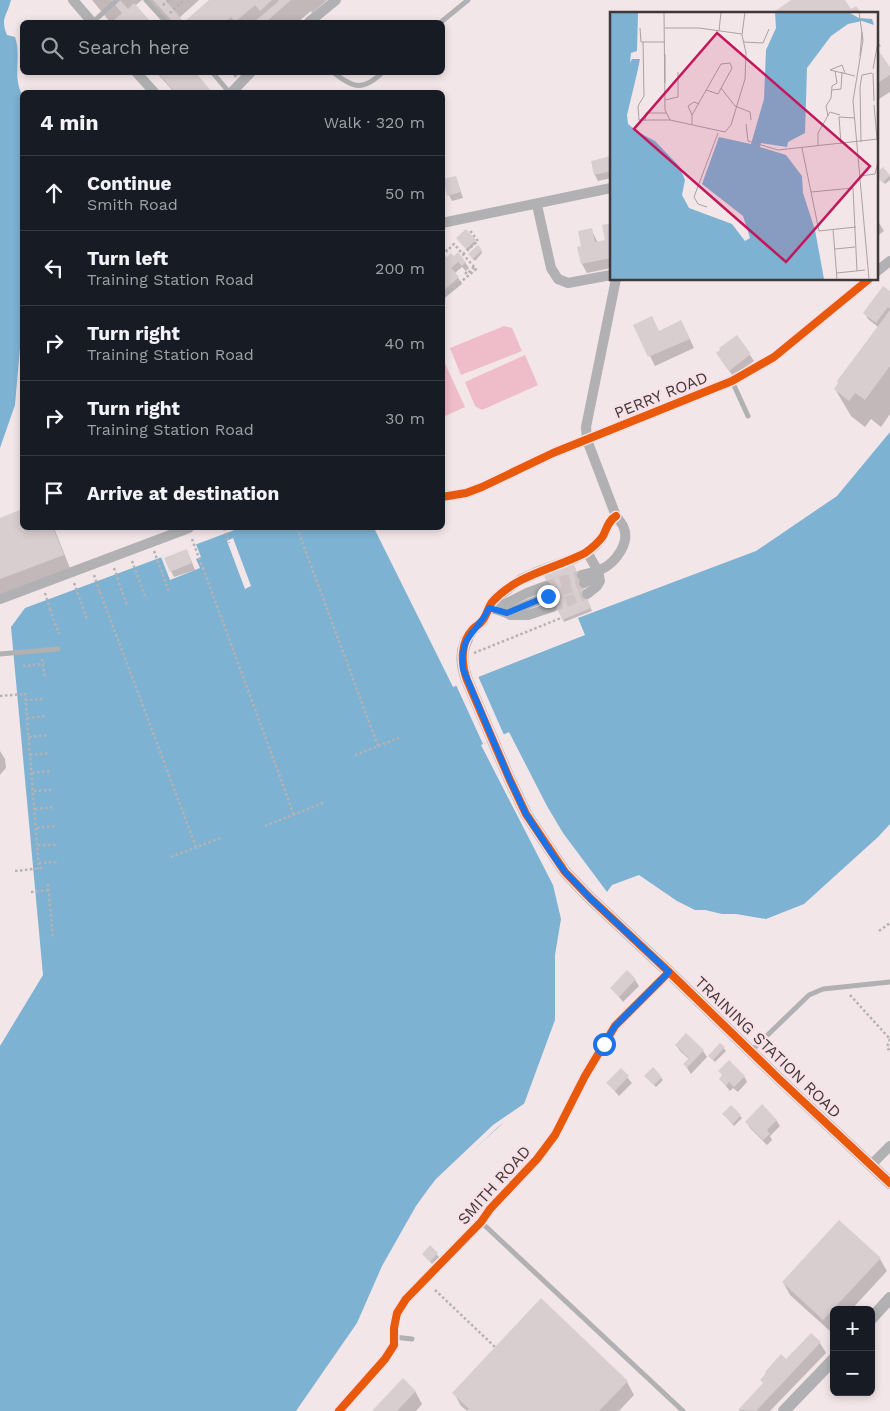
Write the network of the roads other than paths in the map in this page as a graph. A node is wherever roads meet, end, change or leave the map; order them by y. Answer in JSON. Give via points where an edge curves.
{"nodes":[{"id":1,"x":73,"y":0,"type":"edge"},
{"id":2,"x":117,"y":0,"type":"edge"},
{"id":3,"x":146,"y":0,"type":"edge"},
{"id":4,"x":336,"y":0,"type":"edge"},
{"id":5,"x":468,"y":0,"type":"edge"},
{"id":6,"x":90,"y":20,"type":"edge"},
{"id":7,"x":94,"y":20,"type":"edge"},
{"id":8,"x":164,"y":20,"type":"edge"},
{"id":9,"x":311,"y":20,"type":"edge"},
{"id":10,"x":443,"y":20,"type":"edge"},
{"id":11,"x":139,"y":75,"type":"edge"},
{"id":12,"x":215,"y":75,"type":"edge"},
{"id":13,"x":248,"y":75,"type":"edge"},
{"id":14,"x":336,"y":75,"type":"edge"},
{"id":15,"x":381,"y":75,"type":"edge"},
{"id":16,"x":152,"y":90,"type":"edge"},
{"id":17,"x":228,"y":90,"type":"edge"},
{"id":18,"x":232,"y":90,"type":"edge"},
{"id":19,"x":610,"y":188,"type":"edge"},
{"id":20,"x":537,"y":205,"type":"junction"},
{"id":21,"x":445,"y":222,"type":"edge"},
{"id":22,"x":890,"y":260,"type":"edge"},
{"id":23,"x":878,"y":270,"type":"edge"},
{"id":24,"x":610,"y":275,"type":"edge"},
{"id":25,"x":616,"y":280,"type":"edge"},
{"id":26,"x":868,"y":280,"type":"edge"},
{"id":27,"x":732,"y":381,"type":"junction"},
{"id":28,"x":748,"y":416,"type":"dead end"},
{"id":29,"x":587,"y":440,"type":"junction"},
{"id":30,"x":445,"y":496,"type":"edge"},
{"id":31,"x":616,"y":516,"type":"junction"},
{"id":32,"x":184,"y":530,"type":"edge"},
{"id":33,"x":587,"y":552,"type":"junction"},
{"id":34,"x":574,"y":559,"type":"tunnel mouth"},
{"id":35,"x":541,"y":570,"type":"tunnel mouth"},
{"id":36,"x":598,"y":571,"type":"junction"},
{"id":37,"x":530,"y":575,"type":"junction"},
{"id":38,"x":583,"y":579,"type":"tunnel mouth"},
{"id":39,"x":544,"y":591,"type":"junction"},
{"id":40,"x":587,"y":594,"type":"tunnel mouth"},
{"id":41,"x":0,"y":599,"type":"edge"},
{"id":42,"x":552,"y":607,"type":"tunnel mouth"},
{"id":43,"x":492,"y":608,"type":"junction"},
{"id":44,"x":507,"y":613,"type":"junction"},
{"id":45,"x":467,"y":638,"type":"joint"},
{"id":46,"x":58,"y":649,"type":"dead end"},
{"id":47,"x":0,"y":654,"type":"edge"},
{"id":48,"x":669,"y":972,"type":"junction"},
{"id":49,"x":890,"y":982,"type":"edge"},
{"id":50,"x":751,"y":1051,"type":"junction"},
{"id":51,"x":890,"y":1146,"type":"edge"},
{"id":52,"x":871,"y":1164,"type":"junction"},
{"id":53,"x":890,"y":1183,"type":"edge"},
{"id":54,"x":481,"y":1222,"type":"junction"},
{"id":55,"x":890,"y":1298,"type":"edge"},
{"id":56,"x":875,"y":1314,"type":"edge"},
{"id":57,"x":394,"y":1337,"type":"junction"},
{"id":58,"x":412,"y":1339,"type":"dead end"},
{"id":59,"x":830,"y":1363,"type":"edge"},
{"id":60,"x":789,"y":1409,"type":"edge"},
{"id":61,"x":339,"y":1411,"type":"edge"},
{"id":62,"x":683,"y":1411,"type":"edge"}],
"edges":[{"from":1,"to":6,"type":"street"},
{"from":2,"to":7,"type":"lane"},
{"from":3,"to":8,"type":"lane"},
{"from":4,"to":9,"type":"street"},
{"from":5,"to":10,"type":"lane"},
{"from":11,"to":16,"type":"street"},
{"from":12,"to":17,"type":"lane"},
{"from":13,"to":18,"type":"street"},
{"from":14,"to":15,"type":"lane","via":[[347,84],[358,86],[372,83]]},
{"from":19,"to":20,"type":"street"},
{"from":20,"to":21,"type":"street"},
{"from":20,"to":24,"type":"street","via":[[551,268],[558,279],[568,283]]},
{"from":22,"to":23,"type":"street"},
{"from":25,"to":29,"type":"street","via":[[586,427]]},
{"from":26,"to":27,"type":"street","name":"PERRY ROAD","via":[[774,357]]},
{"from":27,"to":28,"type":"lane"},
{"from":27,"to":29,"type":"street","name":"PERRY ROAD"},
{"from":29,"to":30,"type":"street","name":"PERRY ROAD","via":[[535,461],[482,488]]},
{"from":29,"to":31,"type":"street"},
{"from":31,"to":33,"type":"street"},
{"from":31,"to":36,"type":"street","via":[[625,534],[623,544],[612,562]]},
{"from":32,"to":41,"type":"street"},
{"from":33,"to":34,"type":"street"},
{"from":33,"to":36,"type":"street"},
{"from":35,"to":37,"type":"street","name":"TRAINING STATION ROAD"},
{"from":36,"to":38,"type":"street"},
{"from":36,"to":40,"type":"street","via":[[600,581]]},
{"from":37,"to":39,"type":"street"},
{"from":37,"to":43,"type":"street","name":"TRAINING STATION ROAD","via":[[508,588],[492,602]]},
{"from":39,"to":43,"type":"street","name":"TRAINING STATION ROAD"},
{"from":39,"to":44,"type":"street"},
{"from":42,"to":44,"type":"street","via":[[528,615],[512,616]]},
{"from":43,"to":44,"type":"street"},
{"from":43,"to":45,"type":"street","name":"TRAINING STATION ROAD"},
{"from":45,"to":48,"type":"street","name":"TRAINING STATION ROAD","via":[[462,654],[463,669],[526,814],[565,872]]},
{"from":46,"to":47,"type":"lane"},
{"from":48,"to":50,"type":"street","name":"TRAINING STATION ROAD"},
{"from":48,"to":54,"type":"street","name":"SMITH ROAD","via":[[615,1026],[555,1135]]},
{"from":49,"to":50,"type":"lane","via":[[823,989],[809,995]]},
{"from":50,"to":52,"type":"street","name":"TRAINING STATION ROAD"},
{"from":51,"to":52,"type":"street"},
{"from":52,"to":53,"type":"street","name":"TRAINING STATION ROAD"},
{"from":54,"to":57,"type":"street","name":"SMITH ROAD","via":[[406,1299],[397,1313]]},
{"from":54,"to":62,"type":"lane"},
{"from":55,"to":56,"type":"street"},
{"from":57,"to":58,"type":"lane"},
{"from":57,"to":61,"type":"street","name":"SMITH ROAD","via":[[394,1345],[386,1359]]},
{"from":59,"to":60,"type":"street"}]}
